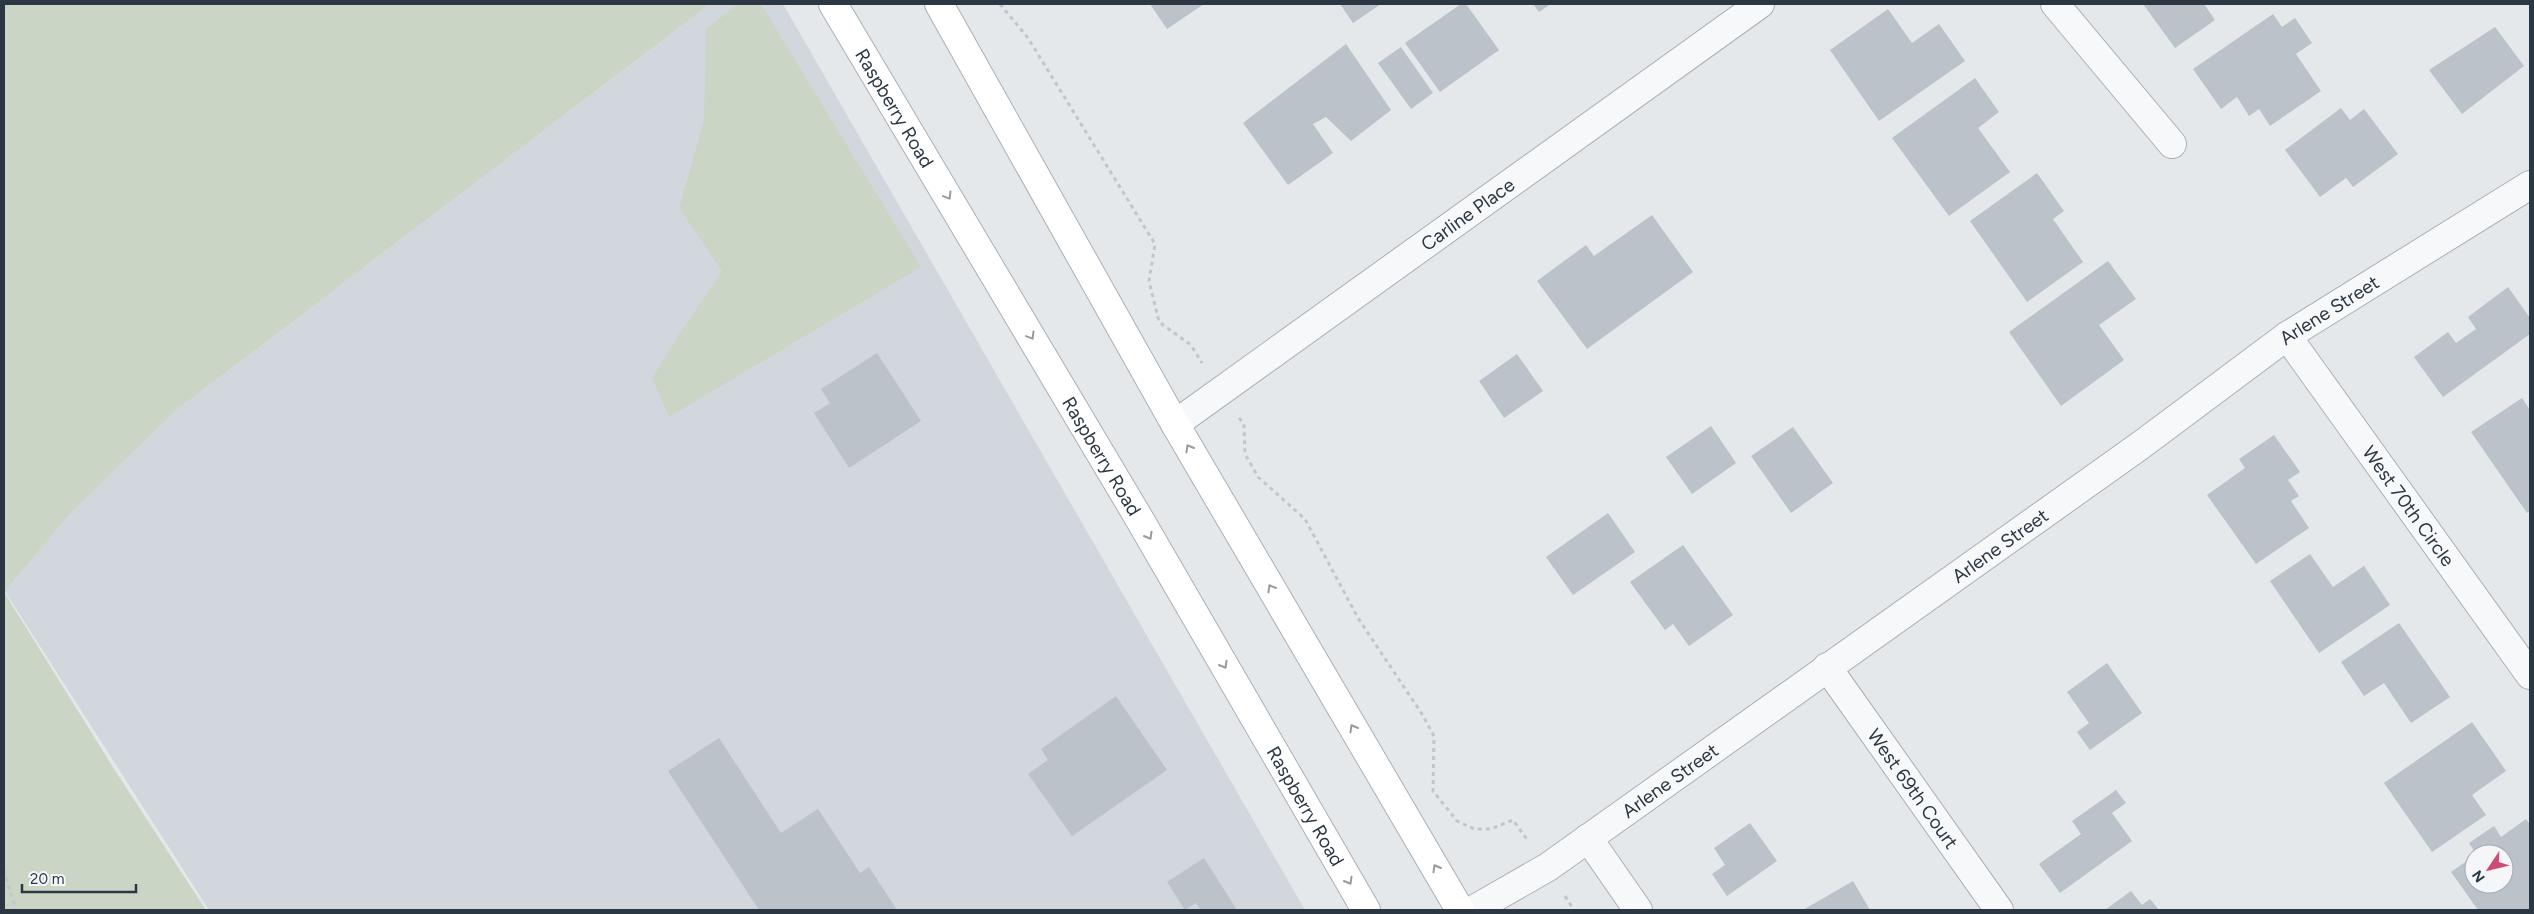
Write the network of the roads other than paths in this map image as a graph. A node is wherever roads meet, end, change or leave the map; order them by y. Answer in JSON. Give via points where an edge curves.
{"nodes":[{"id":1,"x":833,"y":4,"type":"edge"},
{"id":2,"x":939,"y":4,"type":"edge"},
{"id":3,"x":1760,"y":4,"type":"edge"},
{"id":4,"x":2055,"y":4,"type":"edge"},
{"id":5,"x":2172,"y":144,"type":"dead end"},
{"id":6,"x":2530,"y":185,"type":"edge"},
{"id":7,"x":2287,"y":336,"type":"junction"},
{"id":8,"x":1175,"y":424,"type":"junction"},
{"id":9,"x":1827,"y":667,"type":"junction"},
{"id":10,"x":2530,"y":675,"type":"edge"},
{"id":11,"x":1588,"y":838,"type":"junction"},
{"id":12,"x":1366,"y":910,"type":"edge"},
{"id":13,"x":1460,"y":910,"type":"edge"},
{"id":14,"x":1473,"y":910,"type":"edge"},
{"id":15,"x":1638,"y":910,"type":"edge"},
{"id":16,"x":1999,"y":910,"type":"edge"}],
"edges":[{"from":1,"to":12,"type":"main road","name":"Raspberry Road","one_way":true,"via":[[1140,520]]},
{"from":2,"to":8,"type":"main road"},
{"from":3,"to":8,"type":"street","name":"Carline Place"},
{"from":4,"to":5,"type":"street"},
{"from":6,"to":7,"type":"street","name":"Arlene Street"},
{"from":7,"to":9,"type":"street","name":"Arlene Street","via":[[2141,445]]},
{"from":7,"to":10,"type":"street","name":"West 70th Circle"},
{"from":13,"to":8,"type":"main road","one_way":true},
{"from":9,"to":11,"type":"street","name":"Arlene Street"},
{"from":9,"to":16,"type":"street","name":"West 69th Court"},
{"from":11,"to":14,"type":"street","name":"Arlene Street","via":[[1548,867]]},
{"from":11,"to":15,"type":"street"}]}
